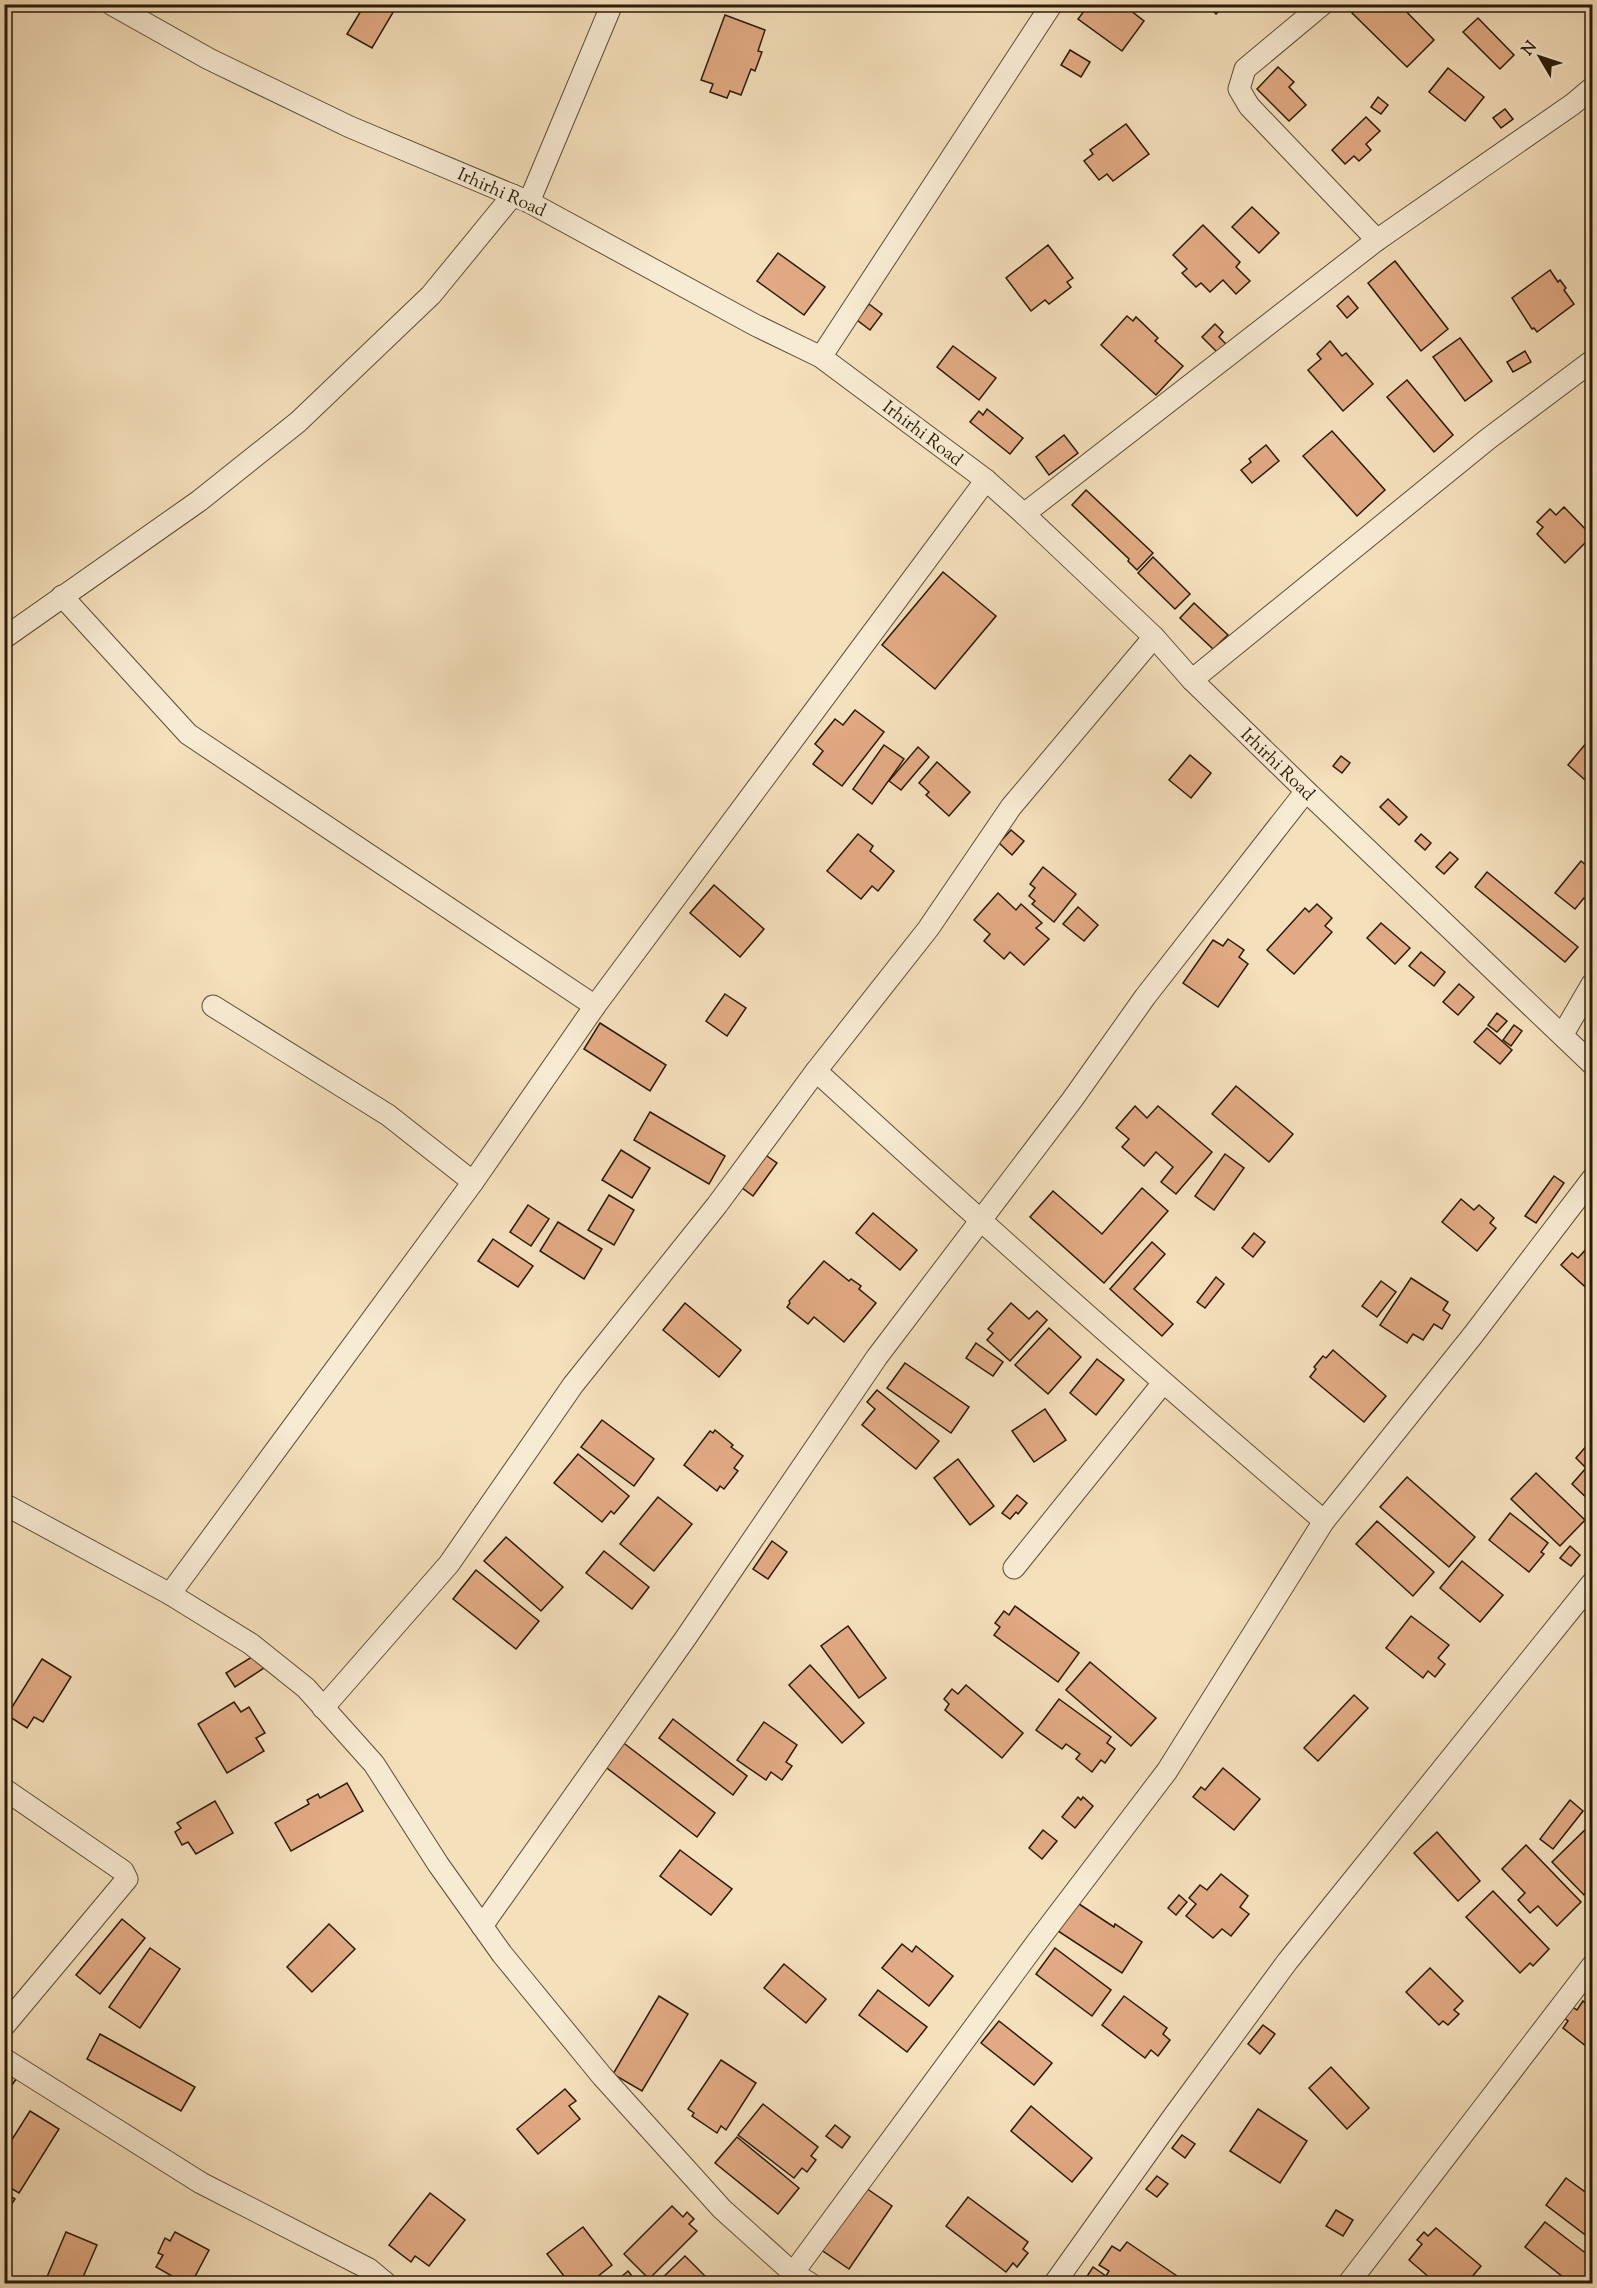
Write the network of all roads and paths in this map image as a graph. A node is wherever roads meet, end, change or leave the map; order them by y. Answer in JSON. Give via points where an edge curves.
{"nodes":[{"id":1,"x":111,"y":4,"type":"edge"},
{"id":2,"x":612,"y":4,"type":"edge"},
{"id":3,"x":1052,"y":4,"type":"edge"},
{"id":4,"x":1323,"y":4,"type":"edge"},
{"id":5,"x":1593,"y":88,"type":"edge"},
{"id":6,"x":521,"y":199,"type":"junction"},
{"id":7,"x":1377,"y":240,"type":"junction"},
{"id":8,"x":821,"y":357,"type":"junction"},
{"id":9,"x":1593,"y":361,"type":"edge"},
{"id":10,"x":986,"y":480,"type":"junction"},
{"id":11,"x":1024,"y":514,"type":"junction"},
{"id":12,"x":62,"y":596,"type":"junction"},
{"id":13,"x":1154,"y":637,"type":"junction"},
{"id":14,"x":4,"y":638,"type":"edge"},
{"id":15,"x":1192,"y":680,"type":"junction"},
{"id":16,"x":1306,"y":791,"type":"junction"},
{"id":17,"x":1593,"y":984,"type":"edge"},
{"id":18,"x":213,"y":1006,"type":"dead end"},
{"id":19,"x":595,"y":1006,"type":"junction"},
{"id":20,"x":1563,"y":1035,"type":"junction"},
{"id":21,"x":1593,"y":1064,"type":"edge"},
{"id":22,"x":816,"y":1071,"type":"junction"},
{"id":23,"x":1593,"y":1179,"type":"edge"},
{"id":24,"x":473,"y":1182,"type":"junction"},
{"id":25,"x":980,"y":1221,"type":"junction"},
{"id":26,"x":1163,"y":1383,"type":"junction"},
{"id":27,"x":4,"y":1504,"type":"edge"},
{"id":28,"x":1324,"y":1521,"type":"junction"},
{"id":29,"x":1014,"y":1568,"type":"dead end"},
{"id":30,"x":1593,"y":1583,"type":"edge"},
{"id":31,"x":170,"y":1594,"type":"junction"},
{"id":32,"x":323,"y":1708,"type":"junction"},
{"id":33,"x":4,"y":1789,"type":"edge"},
{"id":34,"x":482,"y":1926,"type":"junction"},
{"id":35,"x":1593,"y":1966,"type":"edge"},
{"id":36,"x":4,"y":2026,"type":"edge"},
{"id":37,"x":4,"y":2059,"type":"edge"},
{"id":38,"x":802,"y":2278,"type":"edge"},
{"id":39,"x":387,"y":2283,"type":"edge"},
{"id":40,"x":1054,"y":2283,"type":"edge"},
{"id":41,"x":1348,"y":2283,"type":"edge"}],
"edges":[{"from":1,"to":6,"type":"street","name":"Irhirhi Road","via":[[208,59],[350,127]]},
{"from":2,"to":6,"type":"street"},
{"from":3,"to":8,"type":"street"},
{"from":4,"to":7,"type":"street","via":[[1245,69],[1239,89],[1249,106]]},
{"from":5,"to":7,"type":"street"},
{"from":6,"to":8,"type":"street","name":"Irhirhi Road"},
{"from":6,"to":12,"type":"street","via":[[432,295],[298,422],[199,501]]},
{"from":7,"to":11,"type":"street"},
{"from":8,"to":10,"type":"street","name":"Irhirhi Road"},
{"from":9,"to":15,"type":"street","via":[[1488,439]]},
{"from":10,"to":11,"type":"street","name":"Irhirhi Road"},
{"from":10,"to":19,"type":"street"},
{"from":11,"to":13,"type":"street","name":"Irhirhi Road"},
{"from":12,"to":14,"type":"street"},
{"from":12,"to":19,"type":"street","via":[[188,734]]},
{"from":13,"to":15,"type":"street","name":"Irhirhi Road"},
{"from":13,"to":22,"type":"street","via":[[1011,807],[928,929]]},
{"from":15,"to":16,"type":"street","name":"Irhirhi Road"},
{"from":16,"to":20,"type":"street","name":"Irhirhi Road"},
{"from":16,"to":25,"type":"street","via":[[1145,997]]},
{"from":17,"to":20,"type":"street"},
{"from":18,"to":24,"type":"street","via":[[387,1115]]},
{"from":19,"to":24,"type":"street"},
{"from":20,"to":21,"type":"street","name":"Irhirhi Road"},
{"from":22,"to":25,"type":"street"},
{"from":22,"to":32,"type":"street","via":[[717,1204],[573,1384],[448,1564]]},
{"from":23,"to":28,"type":"street"},
{"from":24,"to":31,"type":"street"},
{"from":25,"to":26,"type":"street"},
{"from":25,"to":34,"type":"street","via":[[877,1357]]},
{"from":26,"to":28,"type":"street"},
{"from":26,"to":29,"type":"street"},
{"from":27,"to":31,"type":"street"},
{"from":28,"to":38,"type":"street","via":[[1167,1771],[1037,1942]]},
{"from":30,"to":40,"type":"street","via":[[1287,1962]]},
{"from":31,"to":32,"type":"street","via":[[252,1644],[306,1688]]},
{"from":32,"to":34,"type":"street","via":[[374,1764]]},
{"from":33,"to":36,"type":"street","via":[[127,1875]]},
{"from":34,"to":38,"type":"street","via":[[602,2076],[722,2209]]},
{"from":35,"to":41,"type":"street"},
{"from":37,"to":39,"type":"street","via":[[201,2183],[369,2269]]}]}
